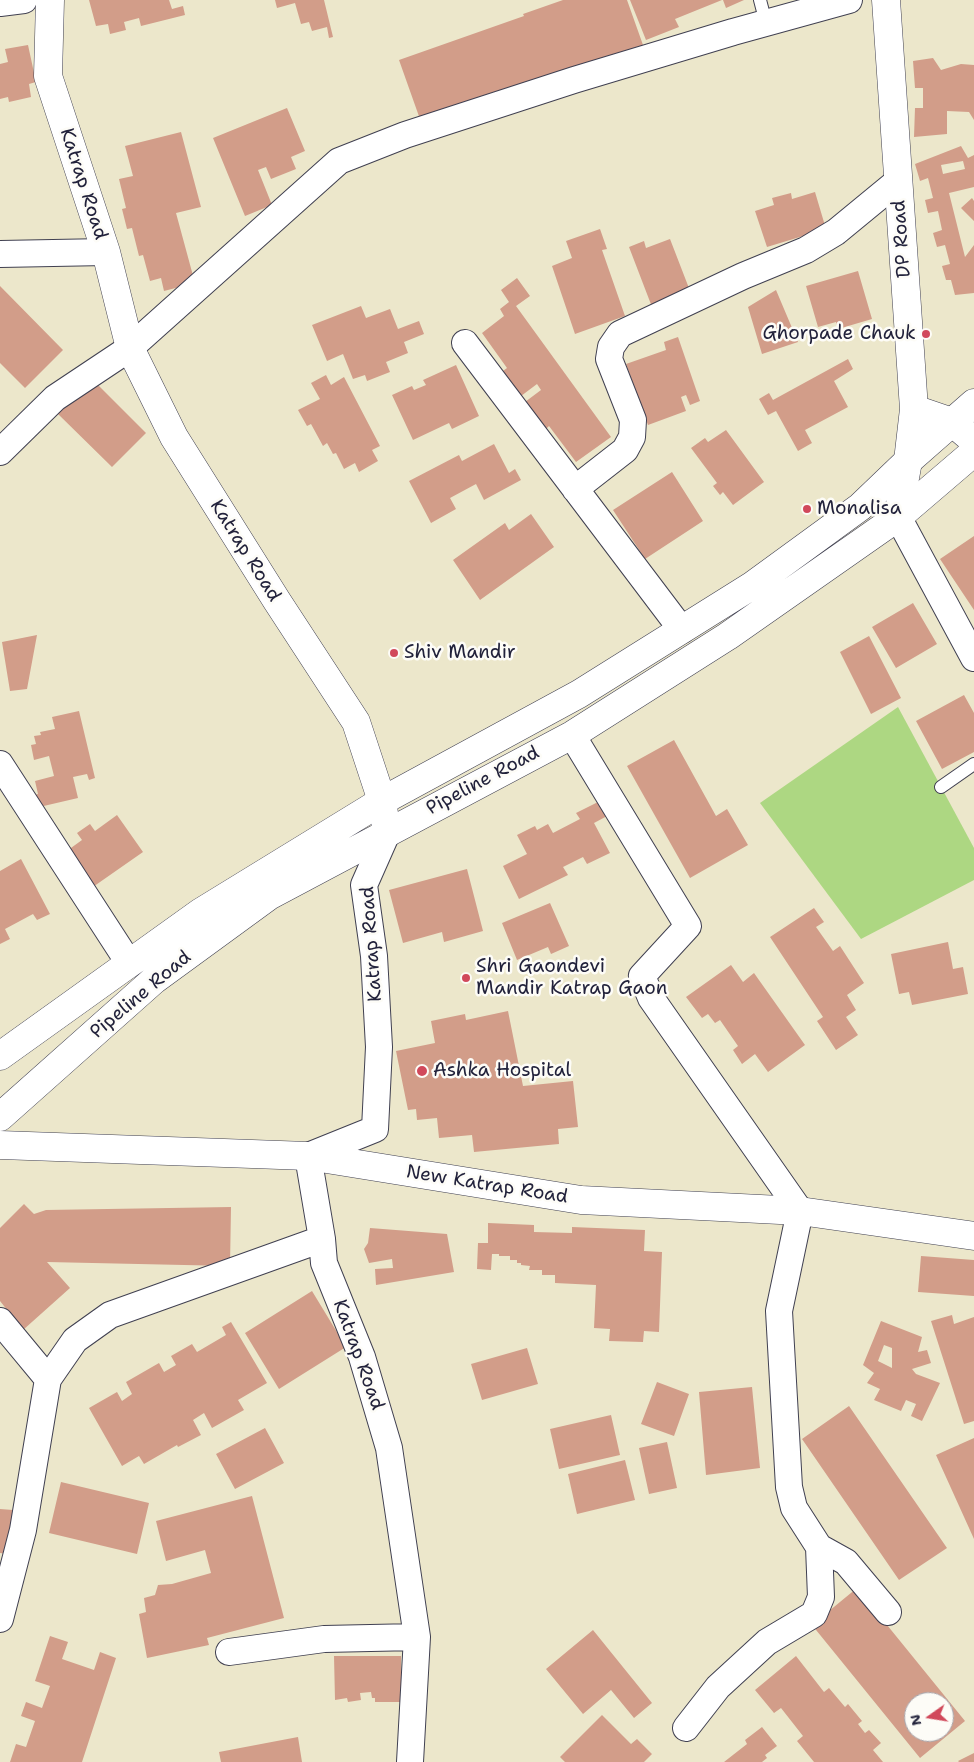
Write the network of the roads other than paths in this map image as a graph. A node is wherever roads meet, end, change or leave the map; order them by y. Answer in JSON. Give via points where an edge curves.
{"nodes":[{"id":1,"x":24,"y":0,"type":"edge"},
{"id":2,"x":50,"y":0,"type":"edge"},
{"id":3,"x":849,"y":0,"type":"edge"},
{"id":4,"x":886,"y":0,"type":"edge"},
{"id":5,"x":0,"y":3,"type":"edge"},
{"id":6,"x":763,"y":12,"type":"edge"},
{"id":7,"x":898,"y":181,"type":"junction"},
{"id":8,"x":106,"y":252,"type":"junction"},
{"id":9,"x":0,"y":254,"type":"edge"},
{"id":10,"x":465,"y":343,"type":"dead end"},
{"id":11,"x":130,"y":348,"type":"junction"},
{"id":12,"x":974,"y":403,"type":"edge"},
{"id":13,"x":914,"y":410,"type":"junction"},
{"id":14,"x":952,"y":422,"type":"junction"},
{"id":15,"x":974,"y":441,"type":"edge"},
{"id":16,"x":0,"y":452,"type":"edge"},
{"id":17,"x":974,"y":452,"type":"edge"},
{"id":18,"x":908,"y":461,"type":"junction"},
{"id":19,"x":575,"y":489,"type":"junction"},
{"id":20,"x":898,"y":517,"type":"junction"},
{"id":21,"x":682,"y":630,"type":"junction"},
{"id":22,"x":974,"y":658,"type":"edge"},
{"id":23,"x":572,"y":735,"type":"junction"},
{"id":24,"x":0,"y":764,"type":"edge"},
{"id":25,"x":974,"y":764,"type":"edge"},
{"id":26,"x":941,"y":787,"type":"dead end"},
{"id":27,"x":382,"y":801,"type":"junction"},
{"id":28,"x":386,"y":832,"type":"junction"},
{"id":29,"x":129,"y":963,"type":"junction"},
{"id":30,"x":0,"y":1056,"type":"edge"},
{"id":31,"x":0,"y":1117,"type":"edge"},
{"id":32,"x":0,"y":1145,"type":"edge"},
{"id":33,"x":308,"y":1156,"type":"junction"},
{"id":34,"x":800,"y":1211,"type":"junction"},
{"id":35,"x":974,"y":1236,"type":"edge"},
{"id":36,"x":322,"y":1239,"type":"junction"},
{"id":37,"x":0,"y":1321,"type":"edge"},
{"id":38,"x":48,"y":1379,"type":"junction"},
{"id":39,"x":819,"y":1546,"type":"junction"},
{"id":40,"x":888,"y":1612,"type":"dead end"},
{"id":41,"x":0,"y":1619,"type":"edge"},
{"id":42,"x":417,"y":1637,"type":"junction"},
{"id":43,"x":229,"y":1652,"type":"dead end"},
{"id":44,"x":686,"y":1728,"type":"dead end"},
{"id":45,"x":410,"y":1762,"type":"edge"}],
"edges":[{"from":1,"to":5,"type":"street"},
{"from":2,"to":8,"type":"main road","name":"Katrap Road","via":[[48,76]]},
{"from":3,"to":6,"type":"street"},
{"from":4,"to":7,"type":"main road","name":"DP Road"},
{"from":6,"to":11,"type":"street","via":[[574,80],[405,135],[339,161]]},
{"from":7,"to":13,"type":"main road","name":"DP Road"},
{"from":7,"to":19,"type":"street","via":[[836,232],[806,250],[620,334],[611,347],[610,359],[633,420],[632,437],[625,450]]},
{"from":8,"to":9,"type":"street"},
{"from":8,"to":11,"type":"main road","name":"Katrap Road"},
{"from":10,"to":19,"type":"street"},
{"from":11,"to":16,"type":"street","via":[[55,398]]},
{"from":11,"to":27,"type":"main road","name":"Katrap Road","via":[[174,437],[356,722]]},
{"from":12,"to":14,"type":"main road","name":"Pipeline Road"},
{"from":13,"to":14,"type":"main road"},
{"from":13,"to":18,"type":"main road","name":"DP Road"},
{"from":14,"to":15,"type":"main road"},
{"from":14,"to":18,"type":"main road","name":"Pipeline Road"},
{"from":17,"to":20,"type":"main road","name":"Pipeline Road"},
{"from":18,"to":20,"type":"main road","name":"DP Road"},
{"from":18,"to":21,"type":"main road","name":"Pipeline Road","via":[[860,507],[753,586]]},
{"from":19,"to":21,"type":"street"},
{"from":20,"to":22,"type":"street"},
{"from":20,"to":23,"type":"main road","name":"Pipeline Road","via":[[728,636]]},
{"from":21,"to":27,"type":"main road","name":"Pipeline Road","via":[[580,694]]},
{"from":23,"to":28,"type":"main road","name":"Pipeline Road"},
{"from":23,"to":34,"type":"street","via":[[688,926],[642,976],[652,998]]},
{"from":24,"to":29,"type":"street"},
{"from":25,"to":26,"type":"lane"},
{"from":27,"to":28,"type":"main road","name":"Katrap Road"},
{"from":27,"to":29,"type":"main road","name":"Pipeline Road","via":[[201,912]]},
{"from":28,"to":31,"type":"main road","name":"Pipeline Road","via":[[269,896],[154,980]]},
{"from":28,"to":33,"type":"street","name":"Katrap Road","via":[[364,885],[374,956],[380,1047],[375,1129]]},
{"from":29,"to":30,"type":"main road","name":"Pipeline Road"},
{"from":32,"to":33,"type":"main road","name":"New Katrap Road"},
{"from":33,"to":34,"type":"main road","name":"New Katrap Road","via":[[581,1200]]},
{"from":33,"to":36,"type":"street","name":"Katrap Road"},
{"from":34,"to":35,"type":"main road","name":"New Katrap Road"},
{"from":34,"to":39,"type":"street","via":[[779,1311],[789,1486],[794,1508]]},
{"from":36,"to":38,"type":"street","via":[[110,1315],[75,1340]]},
{"from":36,"to":42,"type":"street","name":"Katrap Road","via":[[324,1263],[362,1357],[390,1448]]},
{"from":37,"to":38,"type":"street"},
{"from":38,"to":41,"type":"street","via":[[23,1530]]},
{"from":39,"to":40,"type":"street","via":[[846,1562]]},
{"from":39,"to":44,"type":"street","via":[[822,1597],[814,1614],[767,1642],[718,1688]]},
{"from":42,"to":43,"type":"street","via":[[324,1639]]},
{"from":42,"to":45,"type":"street","name":"Katrap Road"}]}
